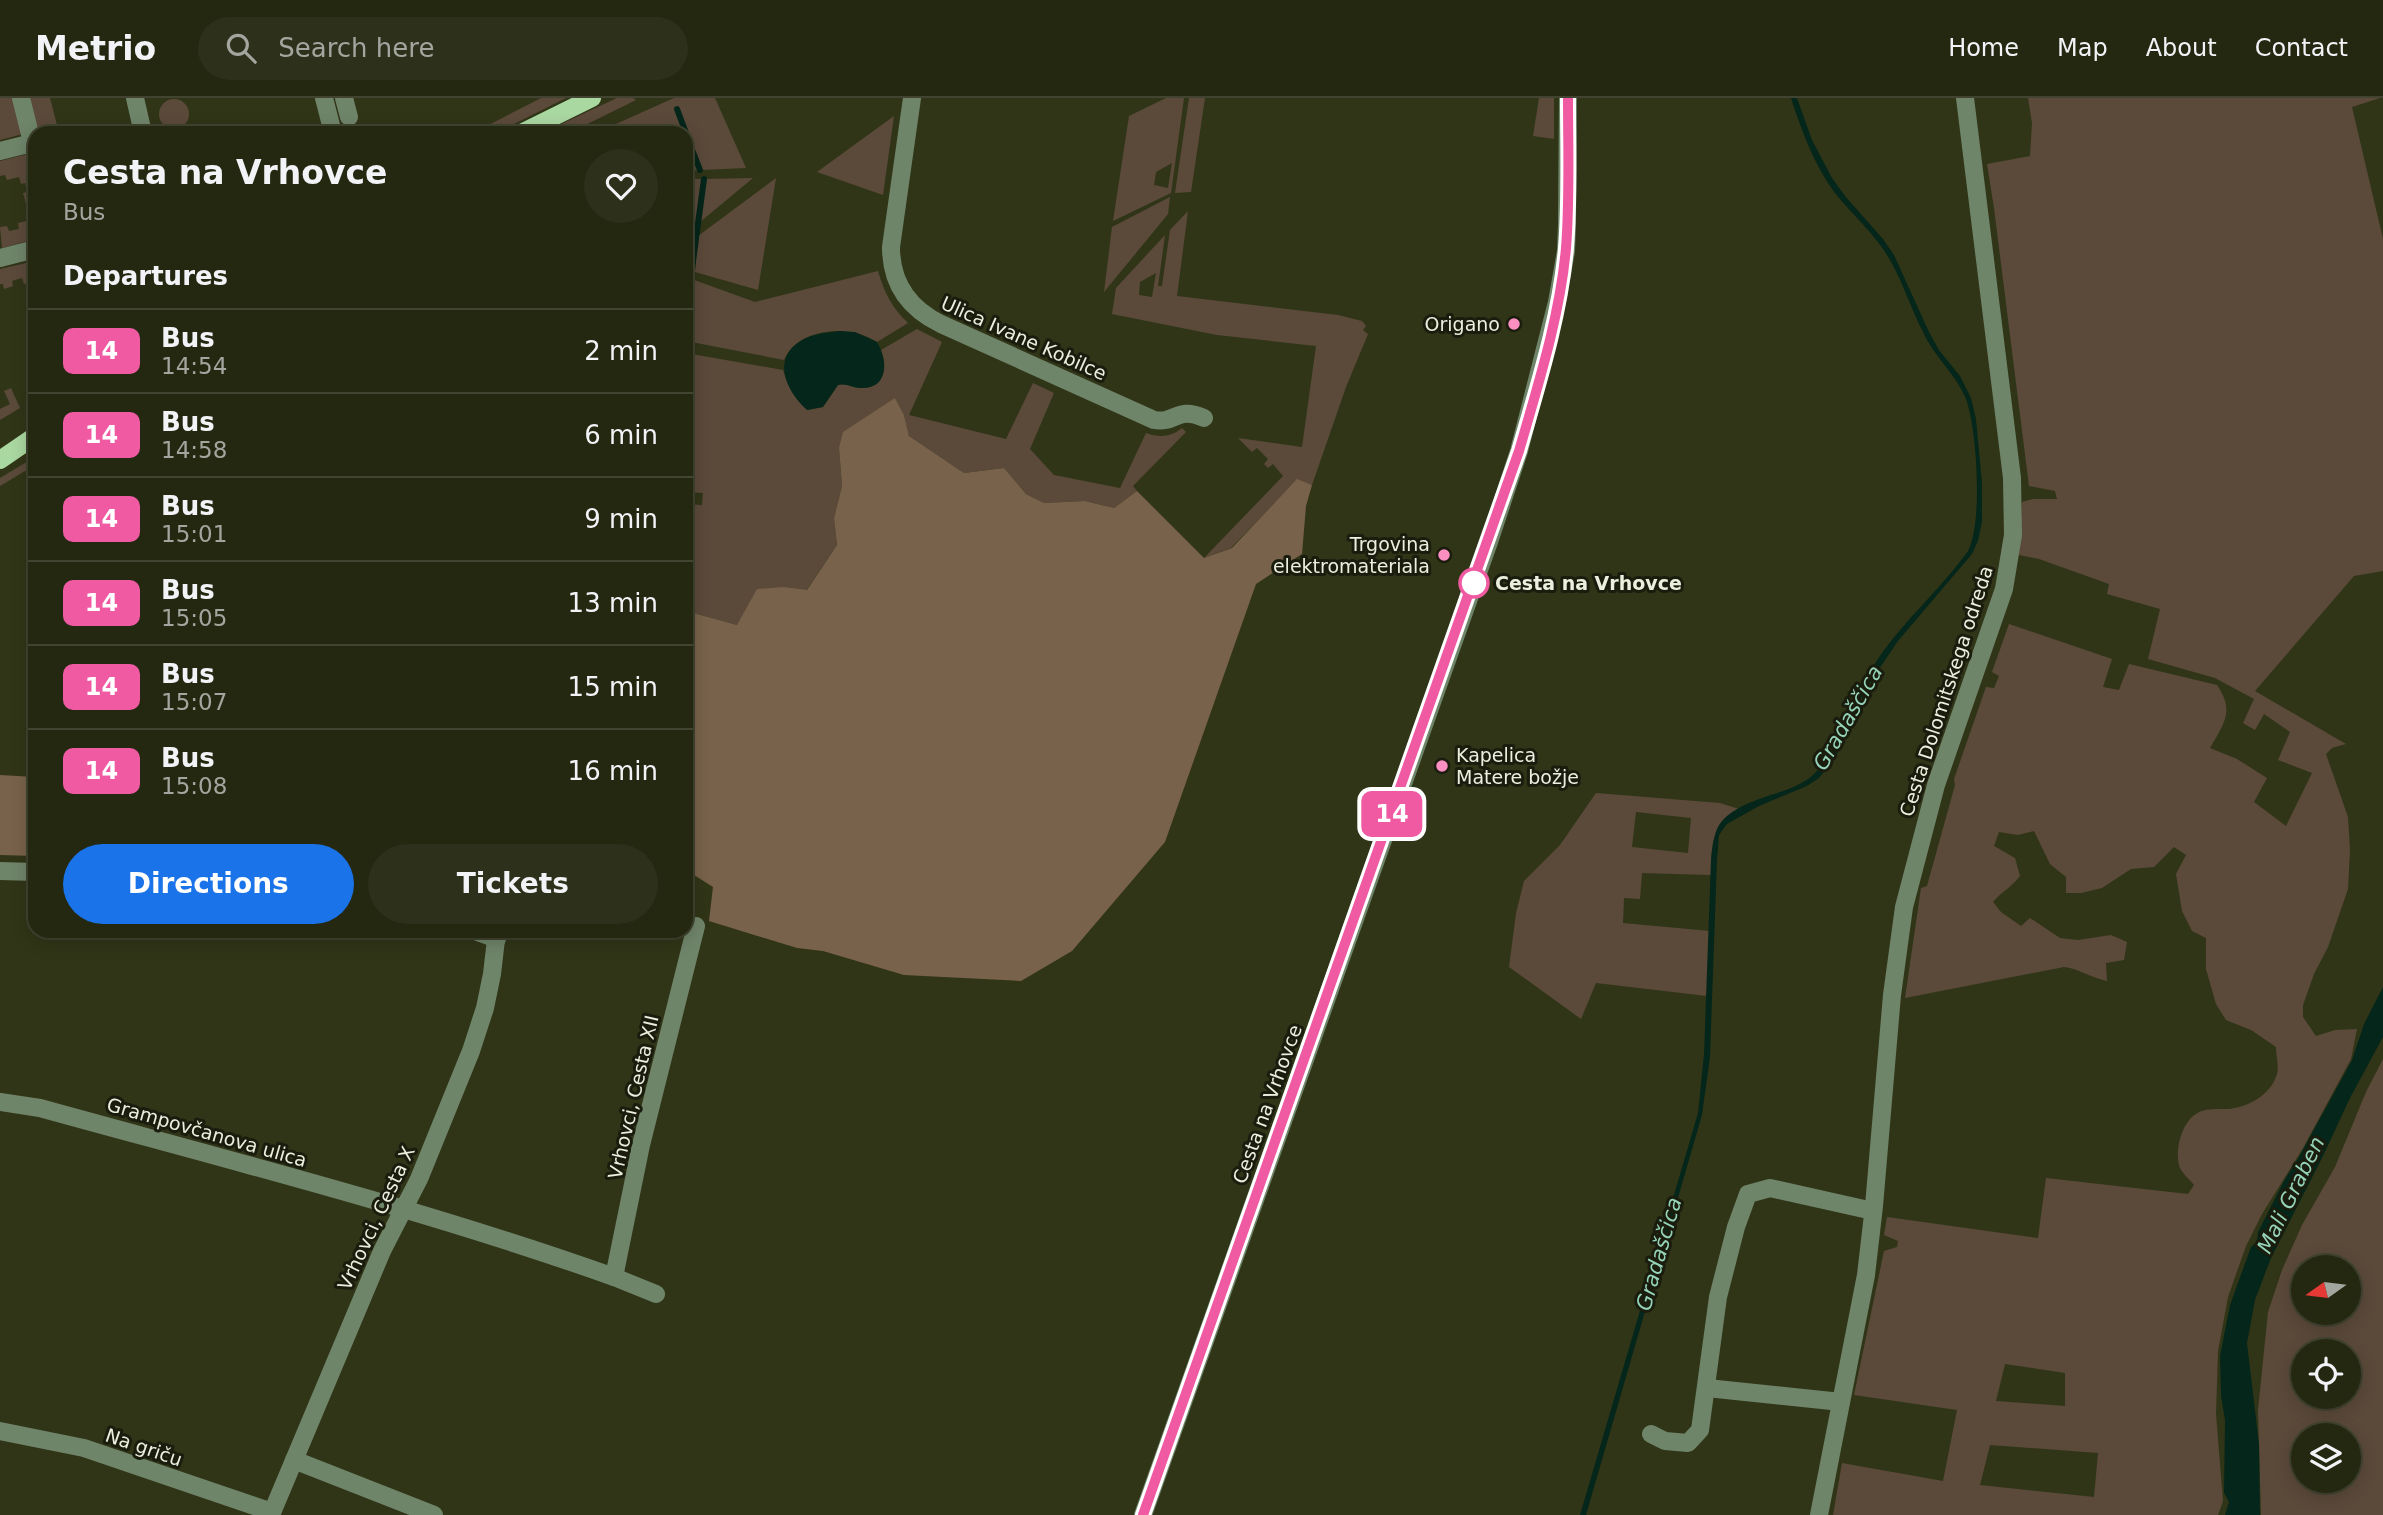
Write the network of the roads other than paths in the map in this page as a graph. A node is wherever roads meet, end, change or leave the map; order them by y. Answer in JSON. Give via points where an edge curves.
{"nodes":[{"id":1,"x":21,"y":98,"type":"edge"},
{"id":2,"x":135,"y":98,"type":"edge"},
{"id":3,"x":324,"y":98,"type":"edge"},
{"id":4,"x":344,"y":98,"type":"edge"},
{"id":5,"x":592,"y":98,"type":"edge"},
{"id":6,"x":912,"y":98,"type":"edge"},
{"id":7,"x":1568,"y":98,"type":"edge"},
{"id":8,"x":1965,"y":98,"type":"edge"},
{"id":9,"x":351,"y":124,"type":"edge"},
{"id":10,"x":28,"y":126,"type":"edge"},
{"id":11,"x":142,"y":126,"type":"edge"},
{"id":12,"x":330,"y":126,"type":"edge"},
{"id":13,"x":535,"y":126,"type":"edge"},
{"id":14,"x":28,"y":149,"type":"edge"},
{"id":15,"x":0,"y":151,"type":"edge"},
{"id":16,"x":28,"y":251,"type":"edge"},
{"id":17,"x":0,"y":258,"type":"edge"},
{"id":18,"x":1204,"y":418,"type":"dead end"},
{"id":19,"x":28,"y":441,"type":"edge"},
{"id":20,"x":0,"y":460,"type":"edge"},
{"id":21,"x":0,"y":871,"type":"edge"},
{"id":22,"x":28,"y":872,"type":"edge"},
{"id":23,"x":695,"y":926,"type":"dead end"},
{"id":24,"x":693,"y":934,"type":"edge"},
{"id":25,"x":497,"y":938,"type":"edge"},
{"id":26,"x":692,"y":938,"type":"edge"},
{"id":27,"x":0,"y":1102,"type":"edge"},
{"id":28,"x":402,"y":1208,"type":"junction"},
{"id":29,"x":1873,"y":1211,"type":"junction"},
{"id":30,"x":614,"y":1278,"type":"junction"},
{"id":31,"x":656,"y":1294,"type":"dead end"},
{"id":32,"x":1707,"y":1388,"type":"junction"},
{"id":33,"x":1841,"y":1402,"type":"junction"},
{"id":34,"x":0,"y":1431,"type":"edge"},
{"id":35,"x":1651,"y":1434,"type":"dead end"},
{"id":36,"x":293,"y":1460,"type":"junction"},
{"id":37,"x":272,"y":1514,"type":"edge"},
{"id":38,"x":434,"y":1515,"type":"edge"},
{"id":39,"x":1143,"y":1515,"type":"edge"},
{"id":40,"x":1819,"y":1515,"type":"edge"}],
"edges":[{"from":1,"to":10,"type":"street"},
{"from":2,"to":11,"type":"street"},
{"from":3,"to":12,"type":"street"},
{"from":4,"to":9,"type":"street"},
{"from":5,"to":13,"type":"main road"},
{"from":6,"to":18,"type":"street","name":"Ulica Ivane Kobilce","via":[[891,247],[892,268],[908,302],[934,321],[1154,420],[1188,412]]},
{"from":7,"to":39,"type":"street","name":"Cesta na Vrhovce","via":[[1566,251],[1519,451]]},
{"from":8,"to":29,"type":"street","name":"Cesta Dolomitskega odreda","via":[[2012,478],[2013,535],[2001,600],[1936,785],[1904,907]]},
{"from":14,"to":15,"type":"street"},
{"from":16,"to":17,"type":"street"},
{"from":19,"to":20,"type":"main road"},
{"from":21,"to":22,"type":"street"},
{"from":23,"to":24,"type":"street","name":"Vrhovci, Cesta XII"},
{"from":25,"to":28,"type":"street","name":"Vrhovci, Cesta X","via":[[485,1008],[471,1051],[419,1179]]},
{"from":26,"to":30,"type":"street","name":"Vrhovci, Cesta XII"},
{"from":27,"to":28,"type":"street","name":"Grampovčanova ulica","via":[[40,1108]]},
{"from":28,"to":30,"type":"street"},
{"from":28,"to":36,"type":"street","name":"Vrhovci, Cesta X"},
{"from":29,"to":32,"type":"street","via":[[1770,1188],[1748,1194],[1718,1297]]},
{"from":29,"to":33,"type":"street","name":"Cesta Dolomitskega odreda","via":[[1866,1275]]},
{"from":30,"to":31,"type":"street"},
{"from":32,"to":33,"type":"street"},
{"from":32,"to":35,"type":"street","via":[[1700,1430],[1688,1443]]},
{"from":33,"to":40,"type":"street","name":"Cesta Dolomitskega odreda"},
{"from":34,"to":37,"type":"street","name":"Na griču","via":[[83,1448]]},
{"from":36,"to":37,"type":"street","name":"Vrhovci, Cesta X"},
{"from":36,"to":38,"type":"street"}]}
